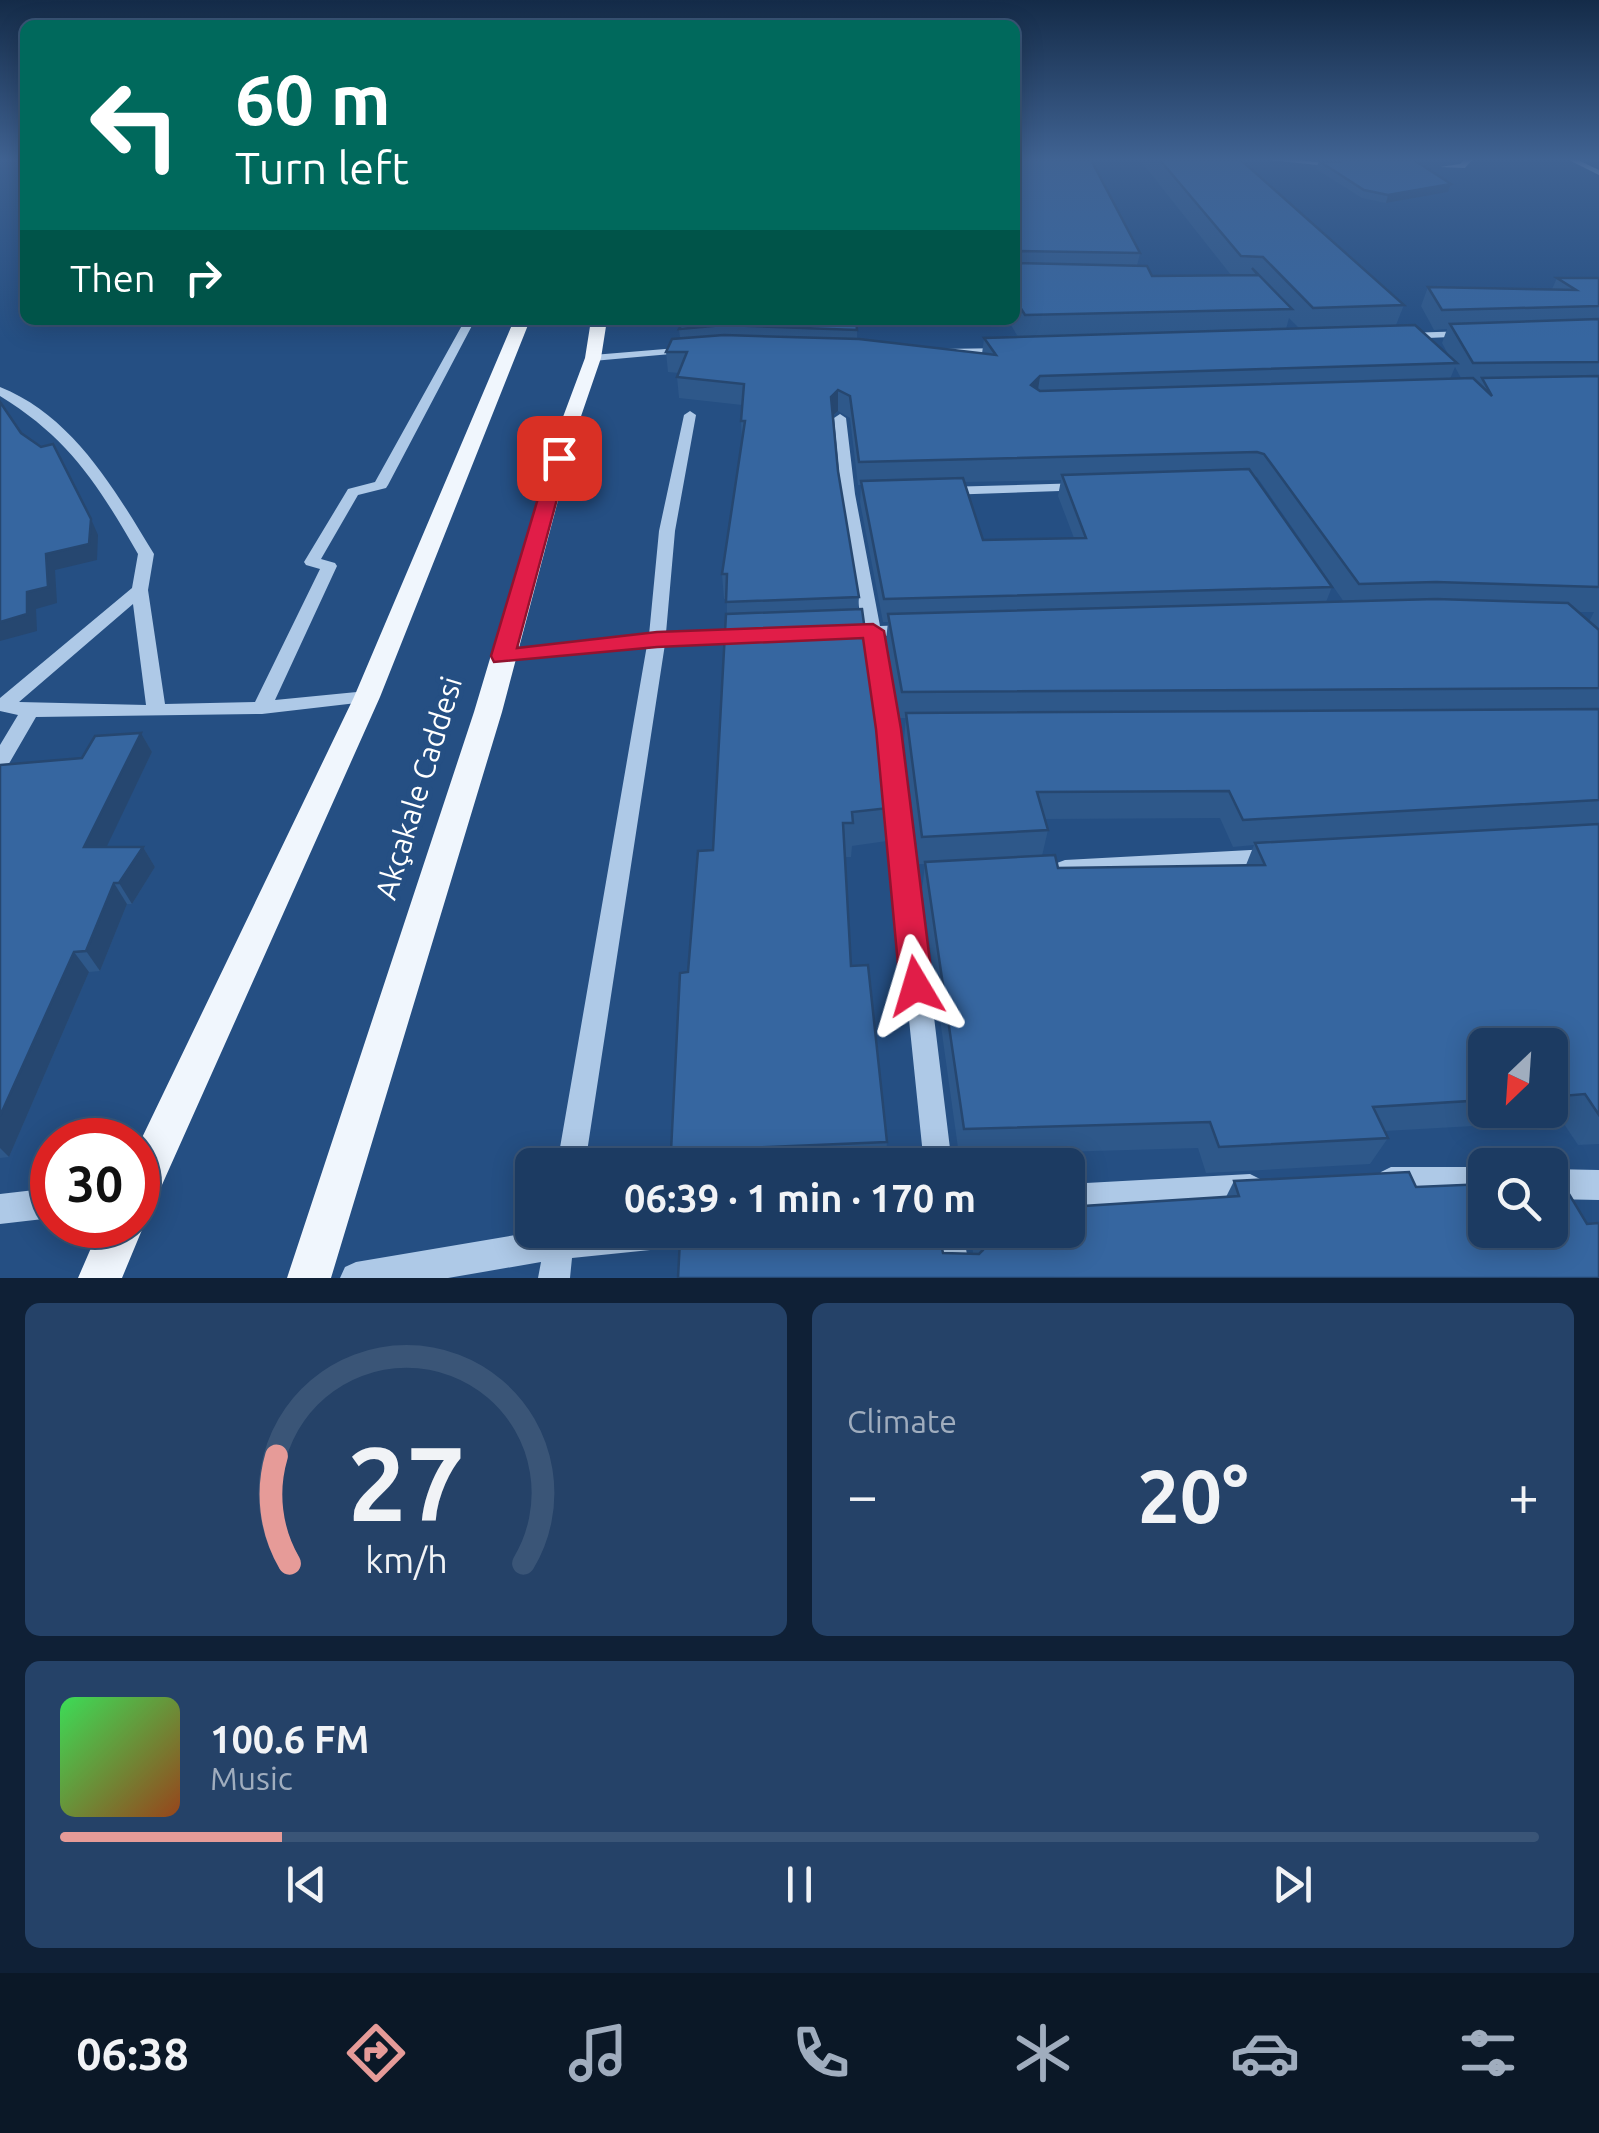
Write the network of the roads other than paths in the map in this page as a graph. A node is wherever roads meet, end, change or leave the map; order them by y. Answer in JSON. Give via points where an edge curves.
{"nodes":[{"id":1,"x":467,"y":325,"type":"edge"},
{"id":2,"x":520,"y":325,"type":"edge"},
{"id":3,"x":598,"y":325,"type":"edge"},
{"id":4,"x":1486,"y":334,"type":"edge"},
{"id":5,"x":1392,"y":336,"type":"edge"},
{"id":6,"x":706,"y":349,"type":"edge"},
{"id":7,"x":1024,"y":350,"type":"edge"},
{"id":8,"x":930,"y":352,"type":"edge"},
{"id":9,"x":593,"y":358,"type":"junction"},
{"id":10,"x":0,"y":391,"type":"edge"},
{"id":11,"x":690,"y":415,"type":"dead end"},
{"id":12,"x":840,"y":418,"type":"edge"},
{"id":13,"x":1096,"y":486,"type":"edge"},
{"id":14,"x":924,"y":492,"type":"edge"},
{"id":15,"x":848,"y":494,"type":"junction"},
{"id":16,"x":867,"y":494,"type":"edge"},
{"id":17,"x":140,"y":590,"type":"junction"},
{"id":18,"x":931,"y":630,"type":"edge"},
{"id":19,"x":873,"y":631,"type":"junction"},
{"id":20,"x":834,"y":632,"type":"edge"},
{"id":21,"x":755,"y":636,"type":"edge"},
{"id":22,"x":657,"y":640,"type":"junction"},
{"id":23,"x":502,"y":656,"type":"junction"},
{"id":24,"x":367,"y":697,"type":"junction"},
{"id":25,"x":3,"y":705,"type":"edge"},
{"id":26,"x":262,"y":708,"type":"junction"},
{"id":27,"x":30,"y":711,"type":"junction"},
{"id":28,"x":156,"y":711,"type":"junction"},
{"id":29,"x":0,"y":762,"type":"edge"},
{"id":30,"x":1302,"y":856,"type":"edge"},
{"id":31,"x":1043,"y":870,"type":"edge"},
{"id":32,"x":160,"y":1143,"type":"edge"},
{"id":33,"x":573,"y":1148,"type":"edge"},
{"id":34,"x":937,"y":1148,"type":"edge"},
{"id":35,"x":1468,"y":1182,"type":"edge"},
{"id":36,"x":1365,"y":1183,"type":"edge"},
{"id":37,"x":1568,"y":1184,"type":"edge"},
{"id":38,"x":1599,"y":1185,"type":"edge"},
{"id":39,"x":1286,"y":1187,"type":"edge"},
{"id":40,"x":1085,"y":1198,"type":"edge"},
{"id":41,"x":30,"y":1207,"type":"edge"},
{"id":42,"x":0,"y":1210,"type":"edge"},
{"id":43,"x":515,"y":1246,"type":"edge"},
{"id":44,"x":112,"y":1248,"type":"edge"},
{"id":45,"x":558,"y":1248,"type":"edge"},
{"id":46,"x":951,"y":1248,"type":"edge"},
{"id":47,"x":100,"y":1278,"type":"edge"},
{"id":48,"x":309,"y":1278,"type":"edge"},
{"id":49,"x":356,"y":1278,"type":"edge"},
{"id":50,"x":554,"y":1278,"type":"edge"},
{"id":51,"x":956,"y":1278,"type":"edge"}],
"edges":[{"from":1,"to":26,"type":"street","via":[[381,485],[353,492],[312,562],[329,566]]},
{"from":2,"to":24,"type":"main road"},
{"from":3,"to":9,"type":"main road","name":"Akçakale Caddesi"},
{"from":4,"to":5,"type":"street"},
{"from":6,"to":9,"type":"street"},
{"from":7,"to":8,"type":"street"},
{"from":9,"to":23,"type":"main road","name":"Akçakale Caddesi"},
{"from":10,"to":17,"type":"street","via":[[42,414],[91,462],[146,554]]},
{"from":11,"to":22,"type":"street","via":[[667,531]]},
{"from":12,"to":15,"type":"street"},
{"from":13,"to":14,"type":"street"},
{"from":15,"to":16,"type":"street"},
{"from":15,"to":19,"type":"street"},
{"from":17,"to":25,"type":"street"},
{"from":17,"to":28,"type":"street"},
{"from":18,"to":19,"type":"street"},
{"from":19,"to":20,"type":"street"},
{"from":19,"to":34,"type":"street","via":[[898,729]]},
{"from":21,"to":22,"type":"street"},
{"from":22,"to":23,"type":"street"},
{"from":22,"to":33,"type":"street"},
{"from":23,"to":48,"type":"main road","name":"Akçakale Caddesi"},
{"from":24,"to":26,"type":"street"},
{"from":24,"to":32,"type":"main road"},
{"from":25,"to":27,"type":"street"},
{"from":26,"to":28,"type":"street"},
{"from":27,"to":28,"type":"street"},
{"from":27,"to":29,"type":"street"},
{"from":30,"to":31,"type":"street"},
{"from":35,"to":36,"type":"street"},
{"from":37,"to":38,"type":"street"},
{"from":39,"to":40,"type":"street"},
{"from":41,"to":42,"type":"street"},
{"from":43,"to":49,"type":"street"},
{"from":44,"to":47,"type":"main road"},
{"from":45,"to":50,"type":"street"},
{"from":46,"to":51,"type":"street"}]}
